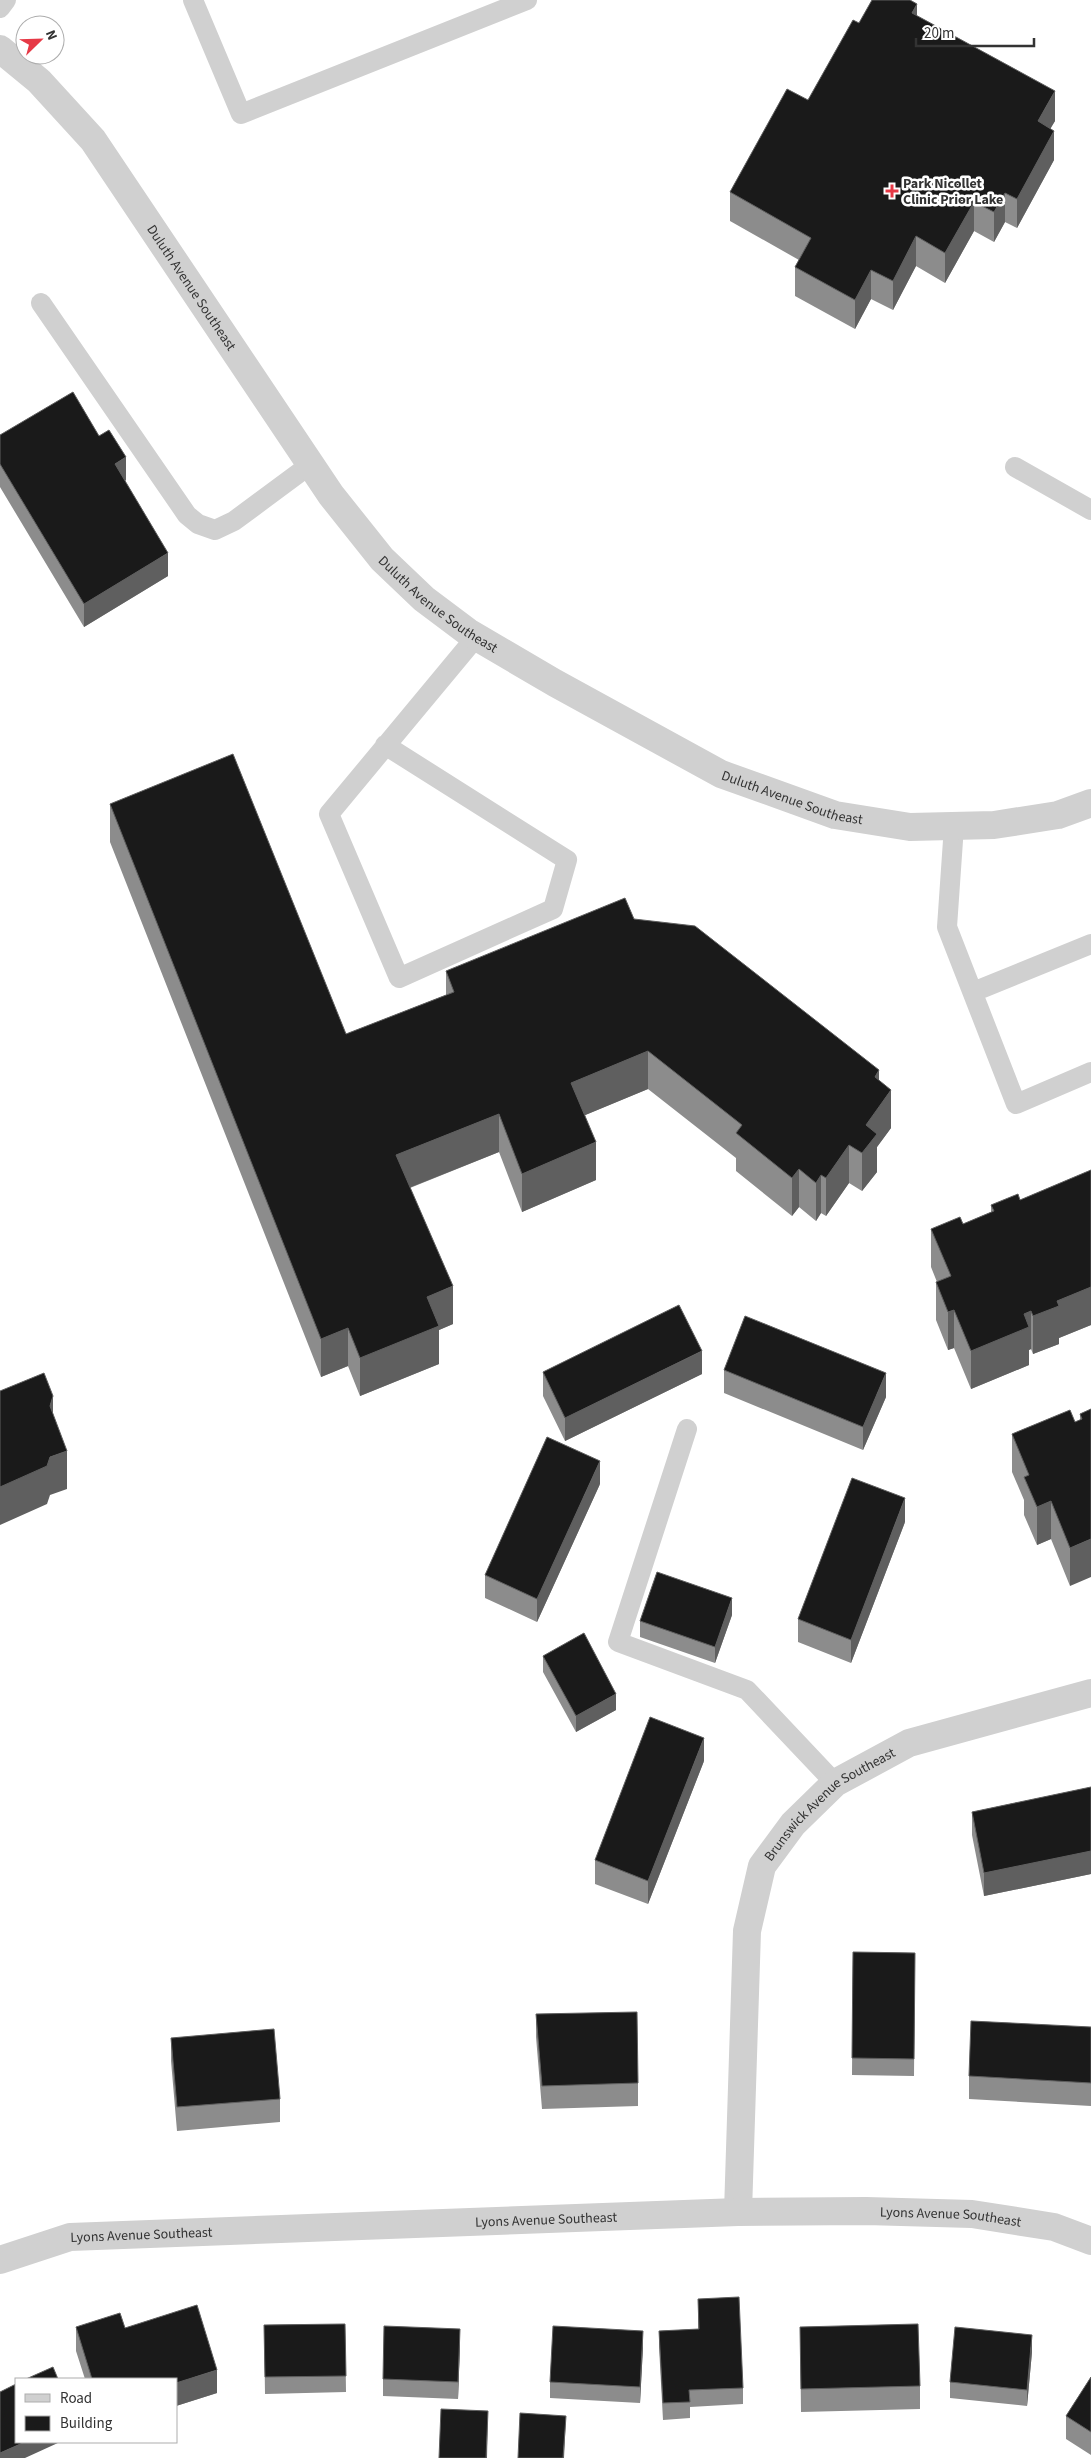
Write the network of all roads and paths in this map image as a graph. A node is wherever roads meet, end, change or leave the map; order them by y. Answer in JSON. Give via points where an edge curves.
{"nodes":[{"id":1,"x":6,"y":0,"type":"edge"},
{"id":2,"x":194,"y":0,"type":"edge"},
{"id":3,"x":527,"y":0,"type":"edge"},
{"id":4,"x":0,"y":8,"type":"edge"},
{"id":5,"x":0,"y":49,"type":"edge"},
{"id":6,"x":41,"y":303,"type":"dead end"},
{"id":7,"x":311,"y":464,"type":"junction"},
{"id":8,"x":1015,"y":467,"type":"dead end"},
{"id":9,"x":1091,"y":510,"type":"edge"},
{"id":10,"x":476,"y":636,"type":"junction"},
{"id":11,"x":386,"y":745,"type":"junction"},
{"id":12,"x":1091,"y":803,"type":"edge"},
{"id":13,"x":954,"y":826,"type":"junction"},
{"id":14,"x":1091,"y":944,"type":"edge"},
{"id":15,"x":973,"y":992,"type":"junction"},
{"id":16,"x":1091,"y":1072,"type":"edge"},
{"id":17,"x":687,"y":1429,"type":"dead end"},
{"id":18,"x":1091,"y":1692,"type":"edge"},
{"id":19,"x":836,"y":1783,"type":"junction"},
{"id":20,"x":738,"y":2212,"type":"junction"},
{"id":21,"x":1091,"y":2241,"type":"edge"},
{"id":22,"x":0,"y":2260,"type":"edge"}],
"edges":[{"from":1,"to":4,"type":"lane"},
{"from":2,"to":3,"type":"lane","via":[[241,114]]},
{"from":5,"to":7,"type":"street","name":"Duluth Avenue Southeast","via":[[39,81],[92,140]]},
{"from":6,"to":7,"type":"lane","via":[[187,514],[198,524],[215,530],[234,522]]},
{"from":7,"to":10,"type":"street","name":"Duluth Avenue Southeast","via":[[331,495],[382,559],[424,599]]},
{"from":8,"to":9,"type":"lane"},
{"from":10,"to":11,"type":"lane"},
{"from":10,"to":13,"type":"street","name":"Duluth Avenue Southeast","via":[[721,774],[835,815],[910,827]]},
{"from":11,"to":11,"type":"lane","via":[[329,814],[399,978],[553,909],[567,860]]},
{"from":12,"to":13,"type":"street","name":"Duluth Avenue Southeast","via":[[1058,815]]},
{"from":13,"to":15,"type":"lane","via":[[947,927]]},
{"from":14,"to":15,"type":"lane"},
{"from":15,"to":16,"type":"lane","via":[[1016,1104]]},
{"from":17,"to":19,"type":"lane","via":[[618,1642],[747,1690]]},
{"from":18,"to":19,"type":"street","name":"Brunswick Avenue Southeast","via":[[908,1743]]},
{"from":19,"to":20,"type":"street","name":"Brunswick Avenue Southeast","via":[[793,1824],[762,1866],[749,1922]]},
{"from":20,"to":21,"type":"street","name":"Lyons Avenue Southeast","via":[[972,2214],[1054,2227]]},
{"from":20,"to":22,"type":"street","name":"Lyons Avenue Southeast","via":[[70,2237]]}]}
